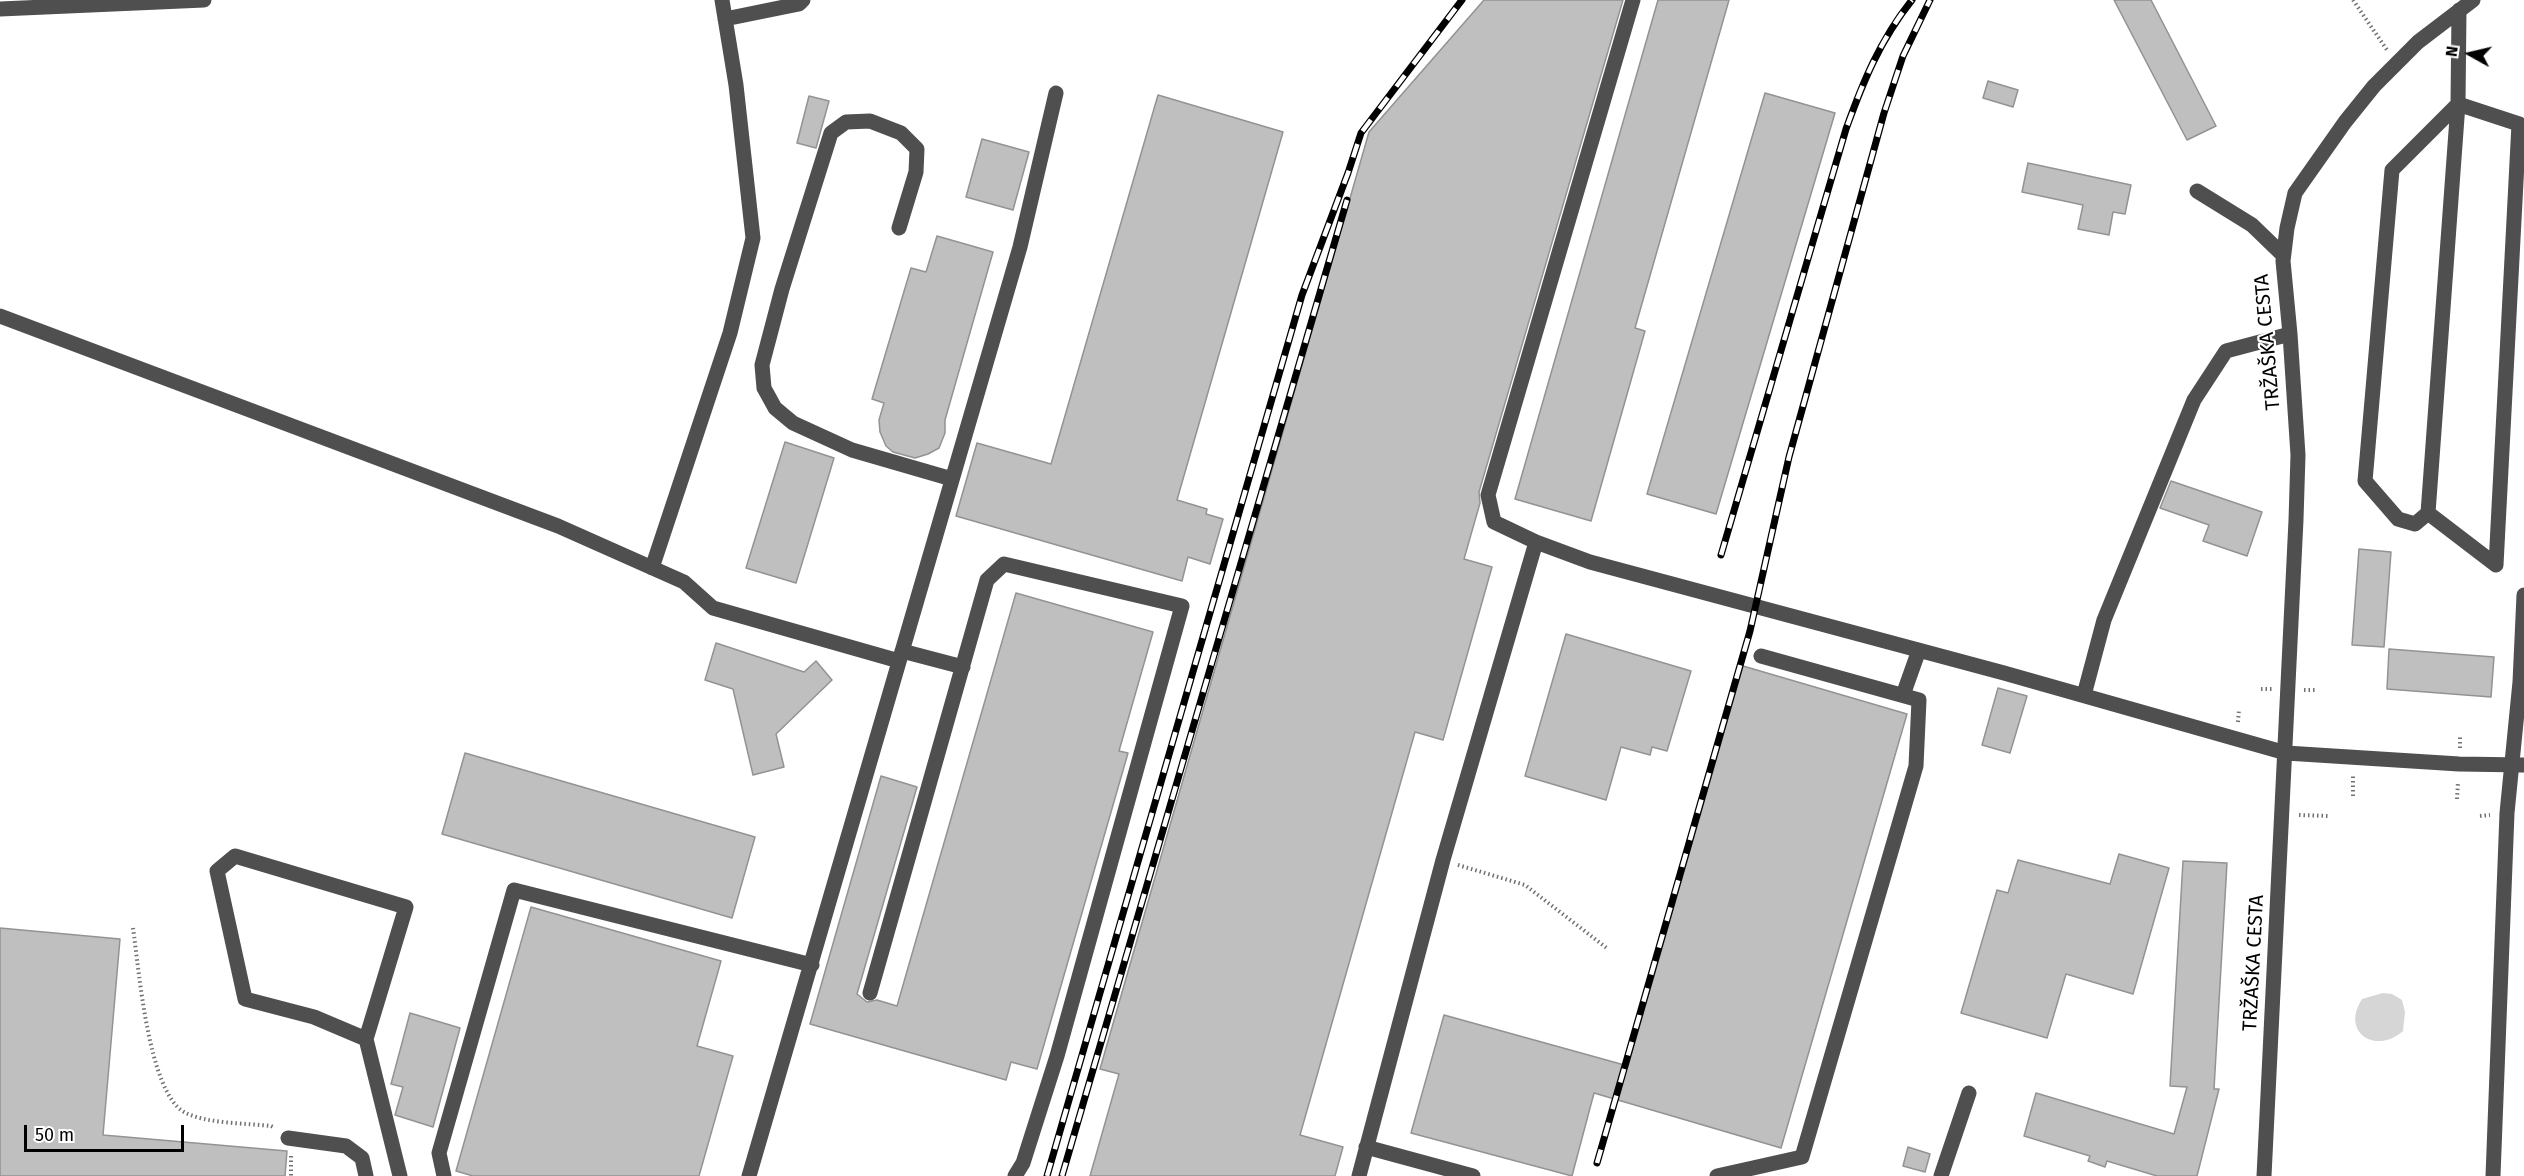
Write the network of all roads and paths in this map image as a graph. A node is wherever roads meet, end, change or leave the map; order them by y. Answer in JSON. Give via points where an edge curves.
{"nodes":[{"id":1,"x":204,"y":0,"type":"edge"},
{"id":2,"x":723,"y":0,"type":"edge"},
{"id":3,"x":803,"y":0,"type":"edge"},
{"id":4,"x":1633,"y":0,"type":"edge"},
{"id":5,"x":2353,"y":0,"type":"edge"},
{"id":6,"x":2473,"y":0,"type":"edge"},
{"id":7,"x":0,"y":9,"type":"edge"},
{"id":8,"x":2459,"y":10,"type":"junction"},
{"id":9,"x":725,"y":19,"type":"junction"},
{"id":10,"x":2396,"y":63,"type":"junction"},
{"id":11,"x":1056,"y":93,"type":"dead end"},
{"id":12,"x":2458,"y":104,"type":"junction"},
{"id":13,"x":2196,"y":191,"type":"dead end"},
{"id":14,"x":899,"y":228,"type":"dead end"},
{"id":15,"x":2283,"y":255,"type":"junction"},
{"id":16,"x":0,"y":316,"type":"edge"},
{"id":17,"x":2290,"y":334,"type":"junction"},
{"id":18,"x":952,"y":479,"type":"junction"},
{"id":19,"x":2428,"y":513,"type":"junction"},
{"id":20,"x":1536,"y":542,"type":"junction"},
{"id":21,"x":652,"y":568,"type":"junction"},
{"id":22,"x":2524,"y":595,"type":"edge"},
{"id":23,"x":1919,"y":650,"type":"junction"},
{"id":24,"x":900,"y":656,"type":"junction"},
{"id":25,"x":1761,"y":656,"type":"dead end"},
{"id":26,"x":963,"y":667,"type":"junction"},
{"id":27,"x":1903,"y":695,"type":"junction"},
{"id":28,"x":2084,"y":695,"type":"junction"},
{"id":29,"x":2286,"y":753,"type":"junction"},
{"id":30,"x":2517,"y":765,"type":"edge"},
{"id":31,"x":1443,"y":860,"type":"junction"},
{"id":32,"x":133,"y":928,"type":"dead end"},
{"id":33,"x":1608,"y":949,"type":"dead end"},
{"id":34,"x":812,"y":965,"type":"junction"},
{"id":35,"x":870,"y":993,"type":"dead end"},
{"id":36,"x":366,"y":1039,"type":"junction"},
{"id":37,"x":1969,"y":1093,"type":"dead end"},
{"id":38,"x":288,"y":1138,"type":"junction"},
{"id":39,"x":1366,"y":1147,"type":"junction"},
{"id":40,"x":291,"y":1176,"type":"edge"},
{"id":41,"x":366,"y":1176,"type":"edge"},
{"id":42,"x":400,"y":1176,"type":"edge"},
{"id":43,"x":444,"y":1176,"type":"edge"},
{"id":44,"x":749,"y":1176,"type":"edge"},
{"id":45,"x":1015,"y":1176,"type":"edge"},
{"id":46,"x":1359,"y":1176,"type":"edge"},
{"id":47,"x":1473,"y":1176,"type":"edge"},
{"id":48,"x":1717,"y":1176,"type":"edge"},
{"id":49,"x":1941,"y":1176,"type":"edge"},
{"id":50,"x":2264,"y":1176,"type":"edge"},
{"id":51,"x":2493,"y":1176,"type":"edge"}],
"edges":[{"from":1,"to":7,"type":"street"},
{"from":2,"to":9,"type":"street"},
{"from":3,"to":9,"type":"street"},
{"from":4,"to":20,"type":"street","via":[[1488,495],[1494,522]]},
{"from":5,"to":10,"type":"path"},
{"from":6,"to":8,"type":"street","name":"TRŽAŠKA CESTA"},
{"from":8,"to":10,"type":"street","name":"TRŽAŠKA CESTA"},
{"from":8,"to":12,"type":"street"},
{"from":9,"to":21,"type":"street","via":[[753,238],[730,333]]},
{"from":10,"to":15,"type":"street","name":"TRŽAŠKA CESTA","via":[[2345,122],[2295,193]]},
{"from":11,"to":18,"type":"street","via":[[1020,247]]},
{"from":12,"to":19,"type":"street"},
{"from":12,"to":19,"type":"street","via":[[2392,170],[2365,481],[2398,519],[2415,524]]},
{"from":12,"to":19,"type":"street","via":[[2519,124],[2496,565]]},
{"from":13,"to":15,"type":"street","via":[[2252,225]]},
{"from":14,"to":18,"type":"street","via":[[916,172],[917,149],[901,133],[870,121],[846,122],[831,133],[782,289],[762,365],[764,388],[775,408],[793,423],[852,450]]},
{"from":15,"to":17,"type":"street","name":"TRŽAŠKA CESTA"},
{"from":16,"to":21,"type":"street","via":[[558,526]]},
{"from":17,"to":28,"type":"street","via":[[2226,351],[2194,400],[2104,620]]},
{"from":17,"to":29,"type":"street","name":"TRŽAŠKA CESTA","via":[[2298,455]]},
{"from":18,"to":24,"type":"street"},
{"from":20,"to":23,"type":"street","via":[[1590,562]]},
{"from":20,"to":31,"type":"street"},
{"from":21,"to":24,"type":"street","via":[[684,582],[713,608]]},
{"from":22,"to":30,"type":"street"},
{"from":23,"to":27,"type":"street"},
{"from":23,"to":28,"type":"street"},
{"from":24,"to":26,"type":"street"},
{"from":24,"to":34,"type":"street"},
{"from":25,"to":27,"type":"street"},
{"from":26,"to":35,"type":"street"},
{"from":26,"to":45,"type":"street","via":[[987,580],[1004,564],[1182,606],[1057,1056],[1023,1163]]},
{"from":27,"to":48,"type":"street","via":[[1919,700],[1916,766],[1802,1157]]},
{"from":28,"to":29,"type":"street"},
{"from":29,"to":30,"type":"street"},
{"from":29,"to":50,"type":"street","name":"TRŽAŠKA CESTA"},
{"from":30,"to":51,"type":"street"},
{"from":31,"to":33,"type":"path","via":[[1524,885]]},
{"from":31,"to":39,"type":"street"},
{"from":32,"to":38,"type":"path","via":[[153,1057],[166,1090],[183,1111],[205,1119],[271,1126]]},
{"from":34,"to":43,"type":"street","via":[[514,890],[439,1153]]},
{"from":34,"to":44,"type":"street"},
{"from":36,"to":36,"type":"street","via":[[314,1017],[245,999],[217,871],[236,856],[406,907]]},
{"from":36,"to":42,"type":"street"},
{"from":37,"to":49,"type":"street"},
{"from":38,"to":40,"type":"path"},
{"from":38,"to":41,"type":"street","via":[[346,1146],[362,1158]]},
{"from":39,"to":46,"type":"street"},
{"from":39,"to":47,"type":"street"}]}
